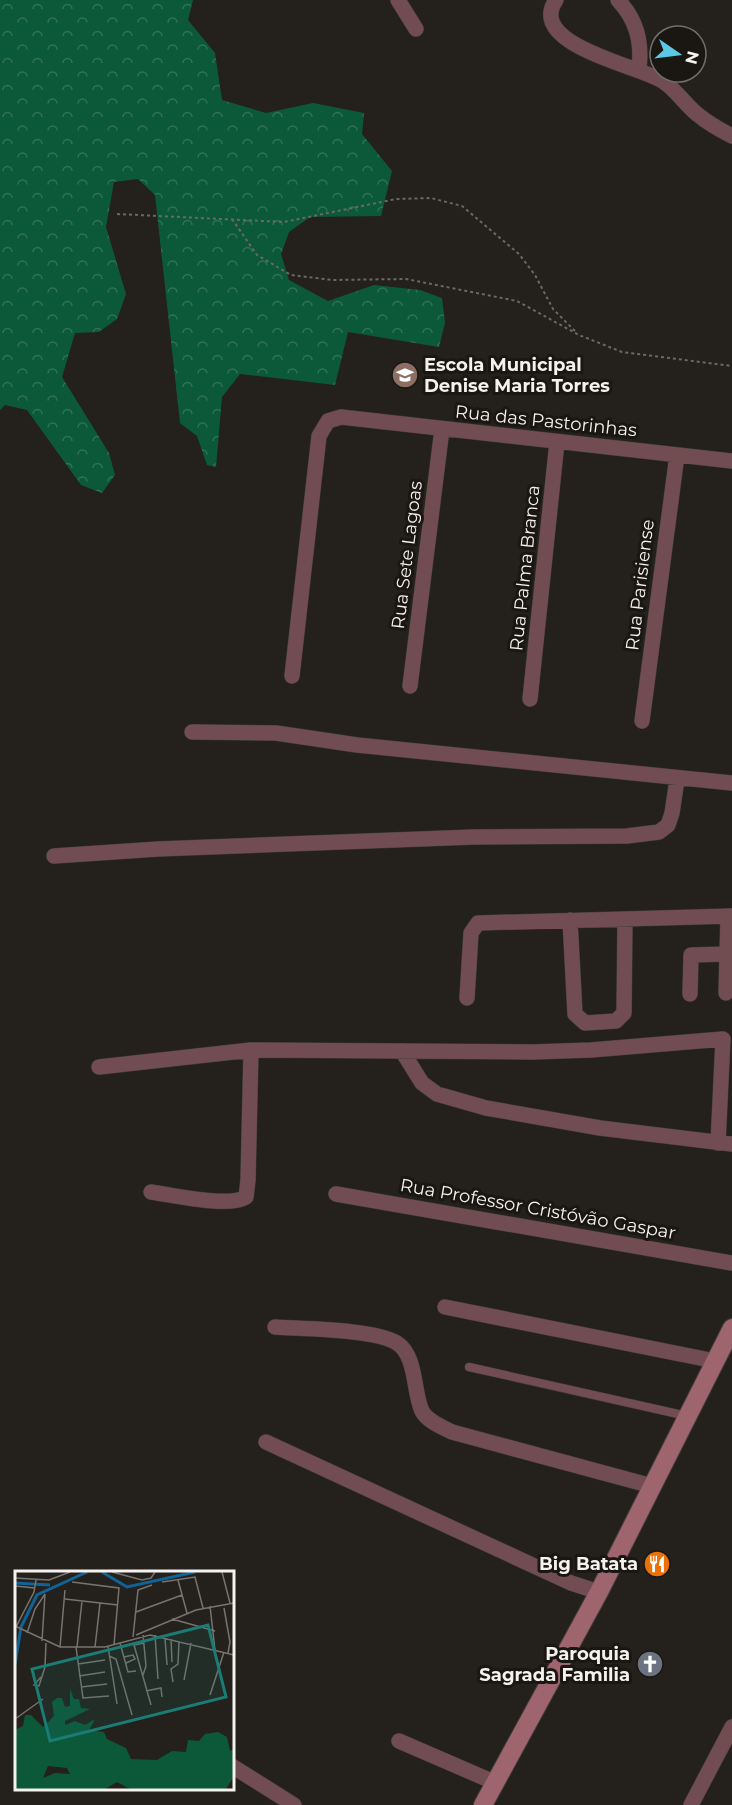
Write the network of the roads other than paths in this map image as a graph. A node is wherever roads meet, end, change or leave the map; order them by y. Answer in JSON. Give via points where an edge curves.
{"nodes":[{"id":1,"x":398,"y":0,"type":"edge"},
{"id":2,"x":556,"y":0,"type":"edge"},
{"id":3,"x":618,"y":0,"type":"edge"},
{"id":4,"x":416,"y":30,"type":"dead end"},
{"id":5,"x":639,"y":69,"type":"junction"},
{"id":6,"x":732,"y":136,"type":"edge"},
{"id":7,"x":442,"y":429,"type":"junction"},
{"id":8,"x":558,"y":442,"type":"junction"},
{"id":9,"x":677,"y":455,"type":"junction"},
{"id":10,"x":732,"y":461,"type":"edge"},
{"id":11,"x":292,"y":676,"type":"dead end"},
{"id":12,"x":410,"y":686,"type":"dead end"},
{"id":13,"x":530,"y":699,"type":"dead end"},
{"id":14,"x":642,"y":721,"type":"dead end"},
{"id":15,"x":192,"y":732,"type":"dead end"},
{"id":16,"x":677,"y":780,"type":"junction"},
{"id":17,"x":732,"y":783,"type":"edge"},
{"id":18,"x":54,"y":856,"type":"dead end"},
{"id":19,"x":730,"y":916,"type":"edge"},
{"id":20,"x":570,"y":920,"type":"junction"},
{"id":21,"x":625,"y":920,"type":"junction"},
{"id":22,"x":727,"y":954,"type":"junction"},
{"id":23,"x":726,"y":993,"type":"dead end"},
{"id":24,"x":690,"y":994,"type":"dead end"},
{"id":25,"x":467,"y":998,"type":"dead end"},
{"id":26,"x":251,"y":1050,"type":"junction"},
{"id":27,"x":402,"y":1051,"type":"junction"},
{"id":28,"x":99,"y":1067,"type":"dead end"},
{"id":29,"x":725,"y":1143,"type":"edge"},
{"id":30,"x":152,"y":1192,"type":"dead end"},
{"id":31,"x":336,"y":1194,"type":"dead end"},
{"id":32,"x":732,"y":1263,"type":"edge"},
{"id":33,"x":445,"y":1307,"type":"dead end"},
{"id":34,"x":274,"y":1327,"type":"dead end"},
{"id":35,"x":732,"y":1328,"type":"edge"},
{"id":36,"x":715,"y":1361,"type":"junction"},
{"id":37,"x":469,"y":1367,"type":"dead end"},
{"id":38,"x":688,"y":1416,"type":"junction"},
{"id":39,"x":266,"y":1442,"type":"dead end"},
{"id":40,"x":652,"y":1486,"type":"junction"},
{"id":41,"x":599,"y":1592,"type":"junction"},
{"id":42,"x":732,"y":1727,"type":"edge"},
{"id":43,"x":399,"y":1742,"type":"dead end"},
{"id":44,"x":234,"y":1767,"type":"edge"},
{"id":45,"x":496,"y":1783,"type":"junction"},
{"id":46,"x":294,"y":1805,"type":"edge"},
{"id":47,"x":483,"y":1805,"type":"edge"},
{"id":48,"x":691,"y":1805,"type":"edge"}],
"edges":[{"from":1,"to":4,"type":"street"},
{"from":2,"to":5,"type":"street","via":[[550,18],[554,29],[608,61]]},
{"from":3,"to":5,"type":"street","via":[[628,11],[639,37]]},
{"from":5,"to":6,"type":"street","via":[[664,82],[697,113]]},
{"from":7,"to":8,"type":"street","name":"Rua das Pastorinhas"},
{"from":7,"to":11,"type":"street","name":"Rua das Pastorinhas","via":[[341,417],[328,421],[320,436]]},
{"from":7,"to":12,"type":"street","name":"Rua Sete Lagoas"},
{"from":8,"to":9,"type":"street","name":"Rua das Pastorinhas"},
{"from":8,"to":13,"type":"street","name":"Rua Palma Branca"},
{"from":9,"to":10,"type":"street","name":"Rua das Pastorinhas"},
{"from":9,"to":14,"type":"street","name":"Rua Parisiense"},
{"from":15,"to":16,"type":"street","via":[[276,733]]},
{"from":16,"to":17,"type":"street"},
{"from":16,"to":18,"type":"street","via":[[668,825],[659,832],[627,836],[463,837]]},
{"from":19,"to":21,"type":"street"},
{"from":19,"to":22,"type":"street"},
{"from":20,"to":21,"type":"street"},
{"from":20,"to":21,"type":"street","via":[[575,1014],[585,1023],[616,1022],[624,1013]]},
{"from":20,"to":25,"type":"street","via":[[478,923],[471,933]]},
{"from":22,"to":23,"type":"street"},
{"from":22,"to":24,"type":"street","via":[[691,955]]},
{"from":26,"to":27,"type":"street"},
{"from":26,"to":28,"type":"street"},
{"from":26,"to":30,"type":"street","via":[[246,1197],[224,1201]]},
{"from":27,"to":29,"type":"street","via":[[422,1083],[437,1094],[486,1108],[600,1128]]},
{"from":27,"to":29,"type":"street","via":[[579,1051],[723,1040]]},
{"from":31,"to":32,"type":"street","name":"Rua Professor Cristóvão Gaspar"},
{"from":33,"to":36,"type":"street"},
{"from":34,"to":40,"type":"street","via":[[339,1331],[398,1344],[406,1354],[423,1412],[433,1422],[452,1432]]},
{"from":35,"to":36,"type":"street"},
{"from":36,"to":38,"type":"street"},
{"from":37,"to":38,"type":"lane"},
{"from":38,"to":40,"type":"street"},
{"from":39,"to":41,"type":"street"},
{"from":40,"to":41,"type":"street"},
{"from":41,"to":45,"type":"street"},
{"from":42,"to":48,"type":"street"},
{"from":43,"to":45,"type":"street"},
{"from":44,"to":46,"type":"street"},
{"from":45,"to":47,"type":"street"}]}
